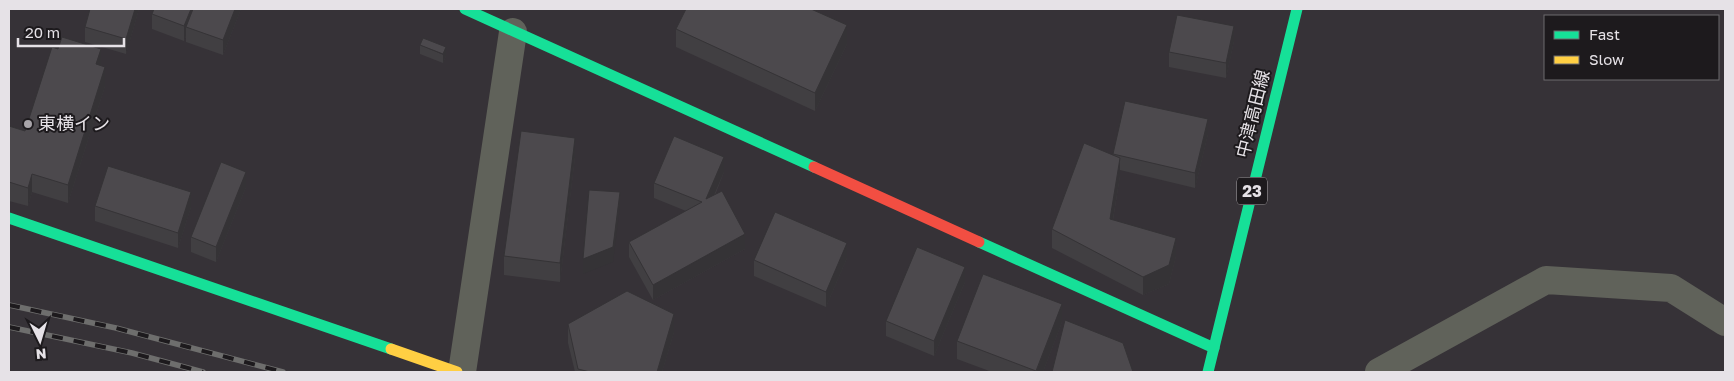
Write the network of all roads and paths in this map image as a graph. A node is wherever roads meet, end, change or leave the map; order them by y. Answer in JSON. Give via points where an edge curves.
{"nodes":[{"id":1,"x":465,"y":9,"type":"edge"},
{"id":2,"x":1297,"y":9,"type":"edge"},
{"id":3,"x":513,"y":32,"type":"junction"},
{"id":4,"x":9,"y":218,"type":"edge"},
{"id":5,"x":1725,"y":322,"type":"edge"},
{"id":6,"x":1214,"y":348,"type":"junction"},
{"id":7,"x":457,"y":372,"type":"edge"},
{"id":8,"x":462,"y":372,"type":"edge"},
{"id":9,"x":1208,"y":372,"type":"edge"},
{"id":10,"x":1379,"y":372,"type":"edge"}],
"edges":[{"from":1,"to":3,"type":"street"},
{"from":2,"to":6,"type":"street","name":"中津高田線","number":"23"},
{"from":3,"to":6,"type":"street"},
{"from":3,"to":8,"type":"street"},
{"from":4,"to":7,"type":"street"},
{"from":5,"to":10,"type":"street","via":[[1671,288],[1546,280]]},
{"from":6,"to":9,"type":"street","name":"中津高田線","number":"23"}]}
